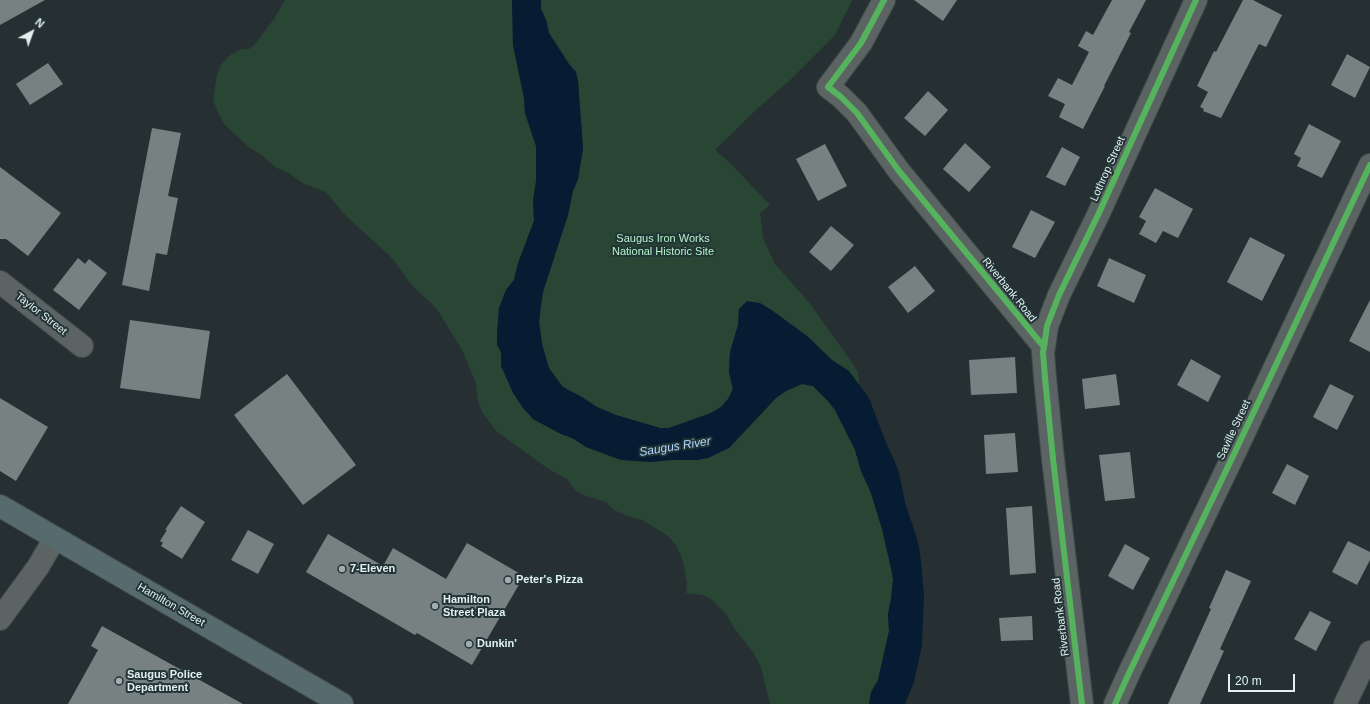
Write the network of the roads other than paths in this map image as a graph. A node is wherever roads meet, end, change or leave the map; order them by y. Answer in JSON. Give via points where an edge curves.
{"nodes":[{"id":1,"x":884,"y":0,"type":"edge"},
{"id":2,"x":1196,"y":0,"type":"edge"},
{"id":3,"x":1370,"y":165,"type":"edge"},
{"id":4,"x":0,"y":282,"type":"edge"},
{"id":5,"x":82,"y":346,"type":"dead end"},
{"id":6,"x":1044,"y":347,"type":"junction"},
{"id":7,"x":0,"y":506,"type":"edge"},
{"id":8,"x":55,"y":538,"type":"junction"},
{"id":9,"x":0,"y":619,"type":"edge"},
{"id":10,"x":1370,"y":652,"type":"edge"},
{"id":11,"x":342,"y":704,"type":"edge"},
{"id":12,"x":1082,"y":704,"type":"edge"},
{"id":13,"x":1116,"y":704,"type":"edge"},
{"id":14,"x":1345,"y":704,"type":"edge"}],
"edges":[{"from":1,"to":6,"type":"street","name":"Riverbank Road","via":[[861,43],[828,87],[857,113],[899,171]]},
{"from":2,"to":6,"type":"street","name":"Lothrop Street","via":[[1059,295],[1047,326]]},
{"from":3,"to":13,"type":"street","name":"Saville Street"},
{"from":4,"to":5,"type":"street","name":"Taylor Street"},
{"from":6,"to":12,"type":"street","name":"Riverbank Road","via":[[1053,459]]},
{"from":7,"to":8,"type":"main road","name":"Hamilton Street"},
{"from":8,"to":9,"type":"street","via":[[38,567]]},
{"from":8,"to":11,"type":"main road","name":"Hamilton Street"},
{"from":10,"to":14,"type":"street"}]}
